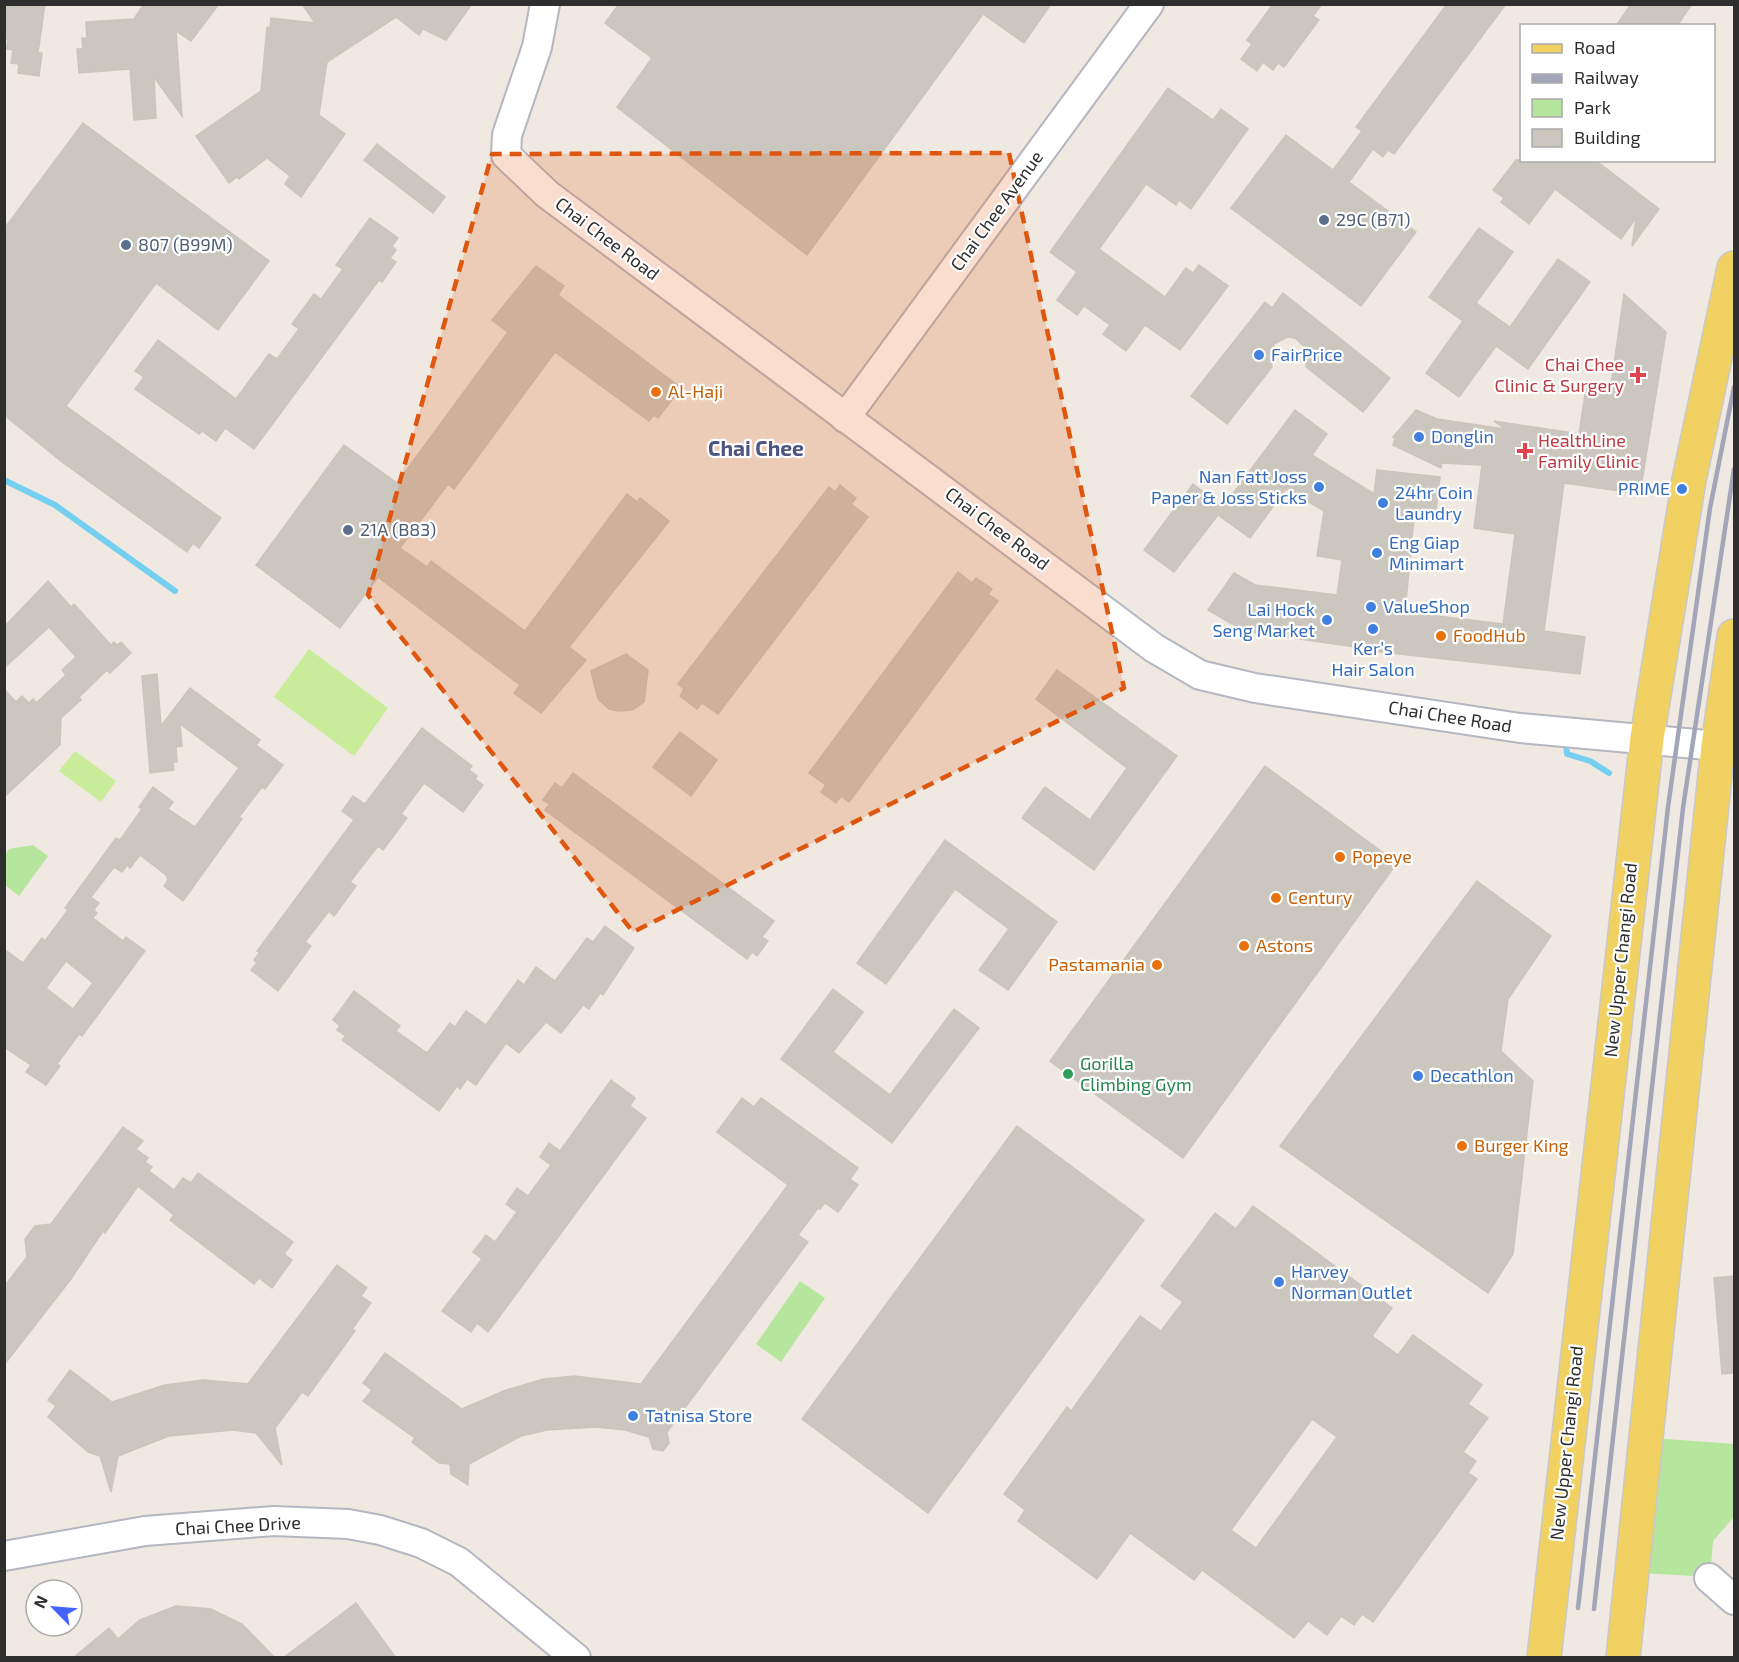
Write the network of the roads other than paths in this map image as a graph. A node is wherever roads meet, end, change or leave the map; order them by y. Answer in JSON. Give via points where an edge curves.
{"nodes":[{"id":1,"x":545,"y":4,"type":"edge"},
{"id":2,"x":561,"y":4,"type":"edge"},
{"id":3,"x":1149,"y":4,"type":"edge"},
{"id":4,"x":1734,"y":268,"type":"edge"},
{"id":5,"x":848,"y":414,"type":"junction"},
{"id":6,"x":1734,"y":636,"type":"edge"},
{"id":7,"x":1648,"y":732,"type":"junction"},
{"id":8,"x":1719,"y":741,"type":"junction"},
{"id":9,"x":4,"y":1556,"type":"edge"},
{"id":10,"x":1710,"y":1578,"type":"dead end"},
{"id":11,"x":1734,"y":1600,"type":"edge"},
{"id":12,"x":576,"y":1658,"type":"edge"},
{"id":13,"x":1544,"y":1658,"type":"edge"},
{"id":14,"x":1623,"y":1658,"type":"edge"}],
"edges":[{"from":1,"to":5,"type":"street","name":"Chai Chee Road","via":[[537,47],[507,135],[506,155],[547,194]]},
{"from":2,"to":5,"type":"street","name":"Chai Chee Road","via":[[553,49],[519,151],[555,185]]},
{"from":3,"to":5,"type":"street","name":"Chai Chee Avenue"},
{"from":4,"to":7,"type":"main road","name":"New Upper Changi Road","via":[[1689,480]]},
{"from":5,"to":7,"type":"street","name":"Chai Chee Road","via":[[1122,625],[1200,675],[1255,688],[1520,728]]},
{"from":6,"to":8,"type":"main road"},
{"from":7,"to":8,"type":"street","name":"Chai Chee Road"},
{"from":7,"to":13,"type":"main road","name":"New Upper Changi Road"},
{"from":8,"to":14,"type":"main road"},
{"from":9,"to":12,"type":"street","name":"Chai Chee Drive","via":[[156,1530],[274,1521],[358,1526],[421,1543],[459,1562]]},
{"from":10,"to":11,"type":"street"}]}
